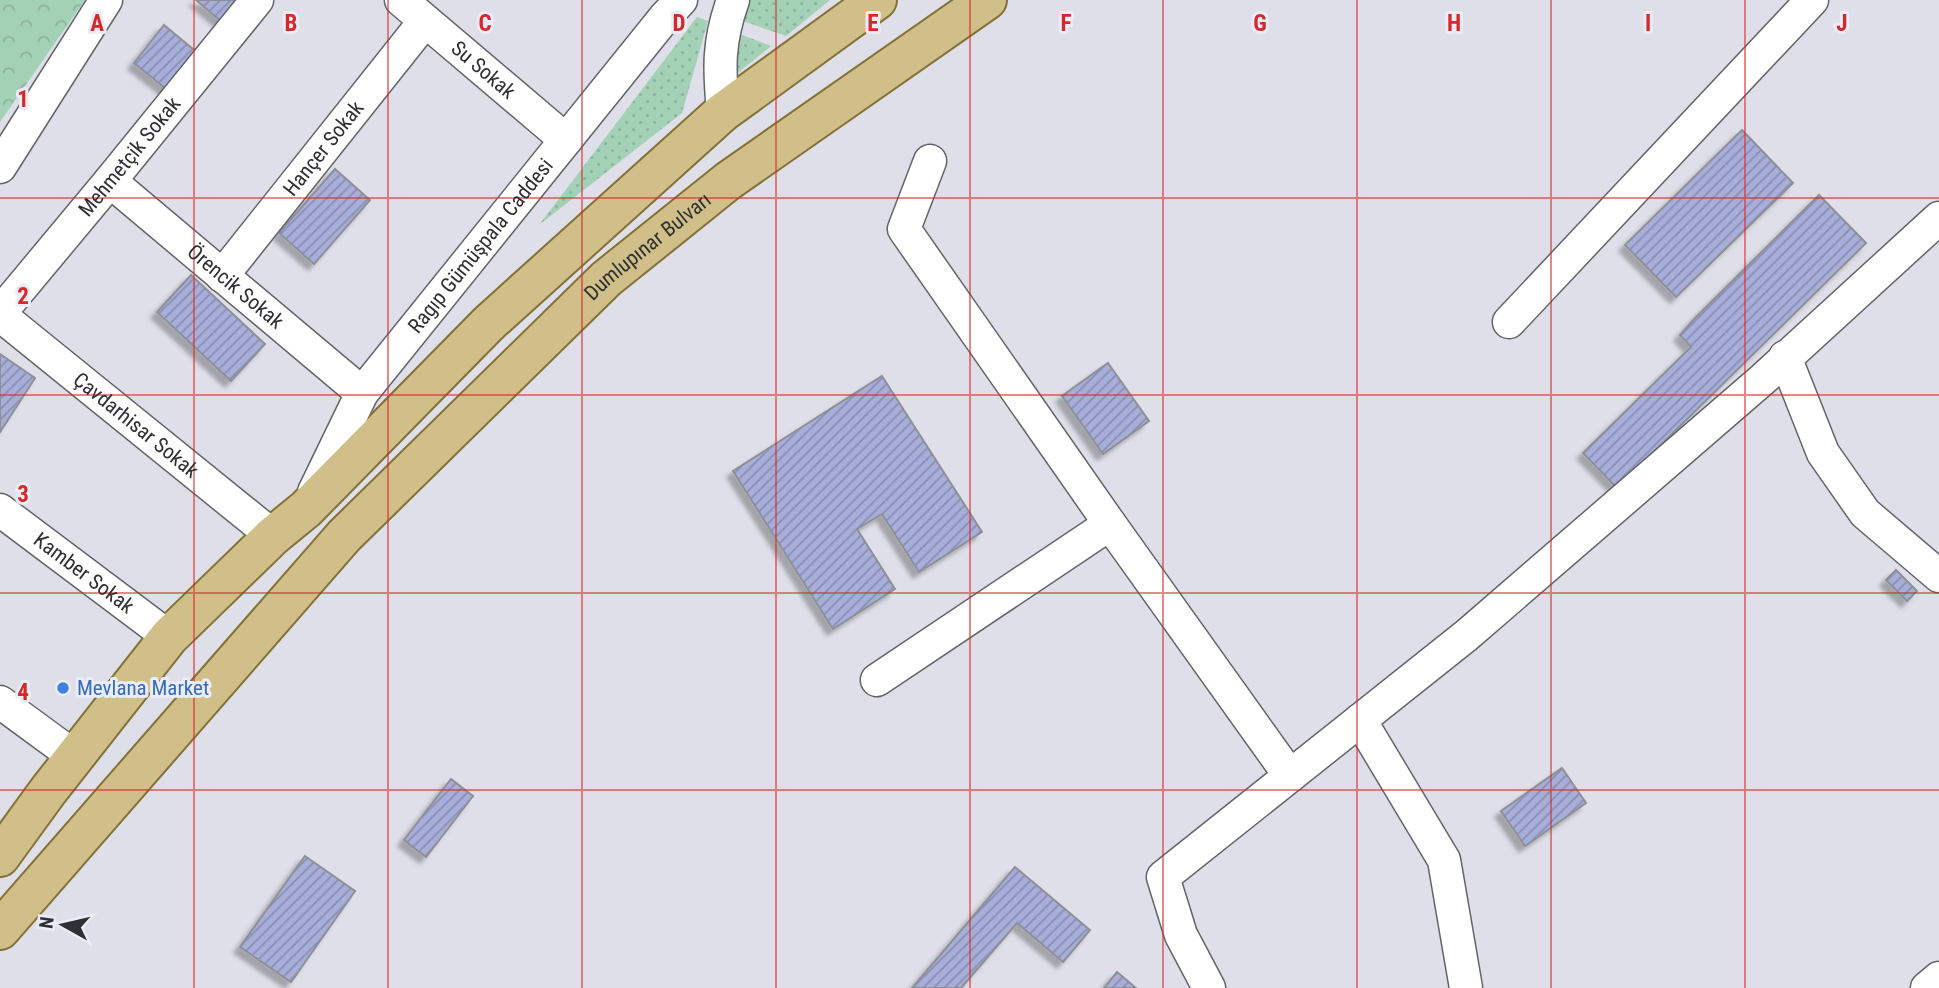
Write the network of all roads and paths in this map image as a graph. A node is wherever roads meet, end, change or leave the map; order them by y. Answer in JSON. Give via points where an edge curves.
{"nodes":[{"id":1,"x":106,"y":0,"type":"edge"},
{"id":2,"x":257,"y":0,"type":"edge"},
{"id":3,"x":401,"y":0,"type":"edge"},
{"id":4,"x":733,"y":0,"type":"edge"},
{"id":5,"x":877,"y":0,"type":"edge"},
{"id":6,"x":987,"y":0,"type":"edge"},
{"id":7,"x":1799,"y":5,"type":"edge"},
{"id":8,"x":665,"y":6,"type":"edge"},
{"id":9,"x":425,"y":20,"type":"junction"},
{"id":10,"x":723,"y":112,"type":"junction"},
{"id":11,"x":566,"y":140,"type":"junction"},
{"id":12,"x":930,"y":161,"type":"dead end"},
{"id":13,"x":0,"y":167,"type":"edge"},
{"id":14,"x":110,"y":181,"type":"junction"},
{"id":15,"x":1939,"y":218,"type":"edge"},
{"id":16,"x":222,"y":276,"type":"junction"},
{"id":17,"x":0,"y":314,"type":"edge"},
{"id":18,"x":1509,"y":322,"type":"dead end"},
{"id":19,"x":1785,"y":357,"type":"junction"},
{"id":20,"x":362,"y":393,"type":"junction"},
{"id":21,"x":306,"y":509,"type":"junction"},
{"id":22,"x":0,"y":510,"type":"edge"},
{"id":23,"x":1110,"y":524,"type":"junction"},
{"id":24,"x":273,"y":536,"type":"junction"},
{"id":25,"x":1939,"y":576,"type":"edge"},
{"id":26,"x":169,"y":637,"type":"junction"},
{"id":27,"x":877,"y":680,"type":"dead end"},
{"id":28,"x":0,"y":702,"type":"edge"},
{"id":29,"x":1360,"y":720,"type":"junction"},
{"id":30,"x":75,"y":757,"type":"junction"},
{"id":31,"x":1290,"y":776,"type":"junction"},
{"id":32,"x":0,"y":857,"type":"edge"},
{"id":33,"x":0,"y":930,"type":"edge"},
{"id":34,"x":1939,"y":978,"type":"edge"},
{"id":35,"x":1209,"y":988,"type":"edge"},
{"id":36,"x":1466,"y":988,"type":"edge"},
{"id":37,"x":1927,"y":988,"type":"edge"}],
"edges":[{"from":1,"to":13,"type":"street"},
{"from":2,"to":14,"type":"street","name":"Mehmetçik Sokak"},
{"from":3,"to":9,"type":"street","name":"Su Sokak"},
{"from":4,"to":10,"type":"street","via":[[724,23],[719,63]]},
{"from":5,"to":10,"type":"main road"},
{"from":6,"to":33,"type":"main road","name":"Dumlupınar Bulvarı","via":[[728,181],[606,279],[344,536]]},
{"from":7,"to":18,"type":"street"},
{"from":8,"to":11,"type":"street","name":"Ragıp Gümüşpala Caddesi"},
{"from":9,"to":11,"type":"street","name":"Su Sokak"},
{"from":9,"to":16,"type":"street","name":"Hançer Sokak"},
{"from":10,"to":21,"type":"main road","via":[[489,323]]},
{"from":11,"to":20,"type":"street","name":"Ragıp Gümüşpala Caddesi"},
{"from":12,"to":23,"type":"street","via":[[904,229]]},
{"from":14,"to":16,"type":"street","name":"Örencik Sokak"},
{"from":14,"to":17,"type":"street","name":"Mehmetçik Sokak"},
{"from":15,"to":19,"type":"street"},
{"from":16,"to":20,"type":"street","name":"Örencik Sokak"},
{"from":17,"to":24,"type":"street","name":"Çavdarhisar Sokak"},
{"from":19,"to":25,"type":"street","via":[[1823,453],[1865,513]]},
{"from":19,"to":29,"type":"street","via":[[1467,635]]},
{"from":20,"to":21,"type":"street","name":"Ragıp Gümüşpala Caddesi"},
{"from":21,"to":24,"type":"main road"},
{"from":22,"to":26,"type":"street","name":"Kamber Sokak"},
{"from":23,"to":27,"type":"street"},
{"from":23,"to":31,"type":"street"},
{"from":24,"to":26,"type":"main road"},
{"from":26,"to":30,"type":"main road"},
{"from":28,"to":30,"type":"street"},
{"from":29,"to":31,"type":"street"},
{"from":29,"to":36,"type":"street","via":[[1444,860]]},
{"from":30,"to":32,"type":"main road"},
{"from":31,"to":35,"type":"street","via":[[1163,877],[1181,935]]},
{"from":34,"to":37,"type":"street"}]}
